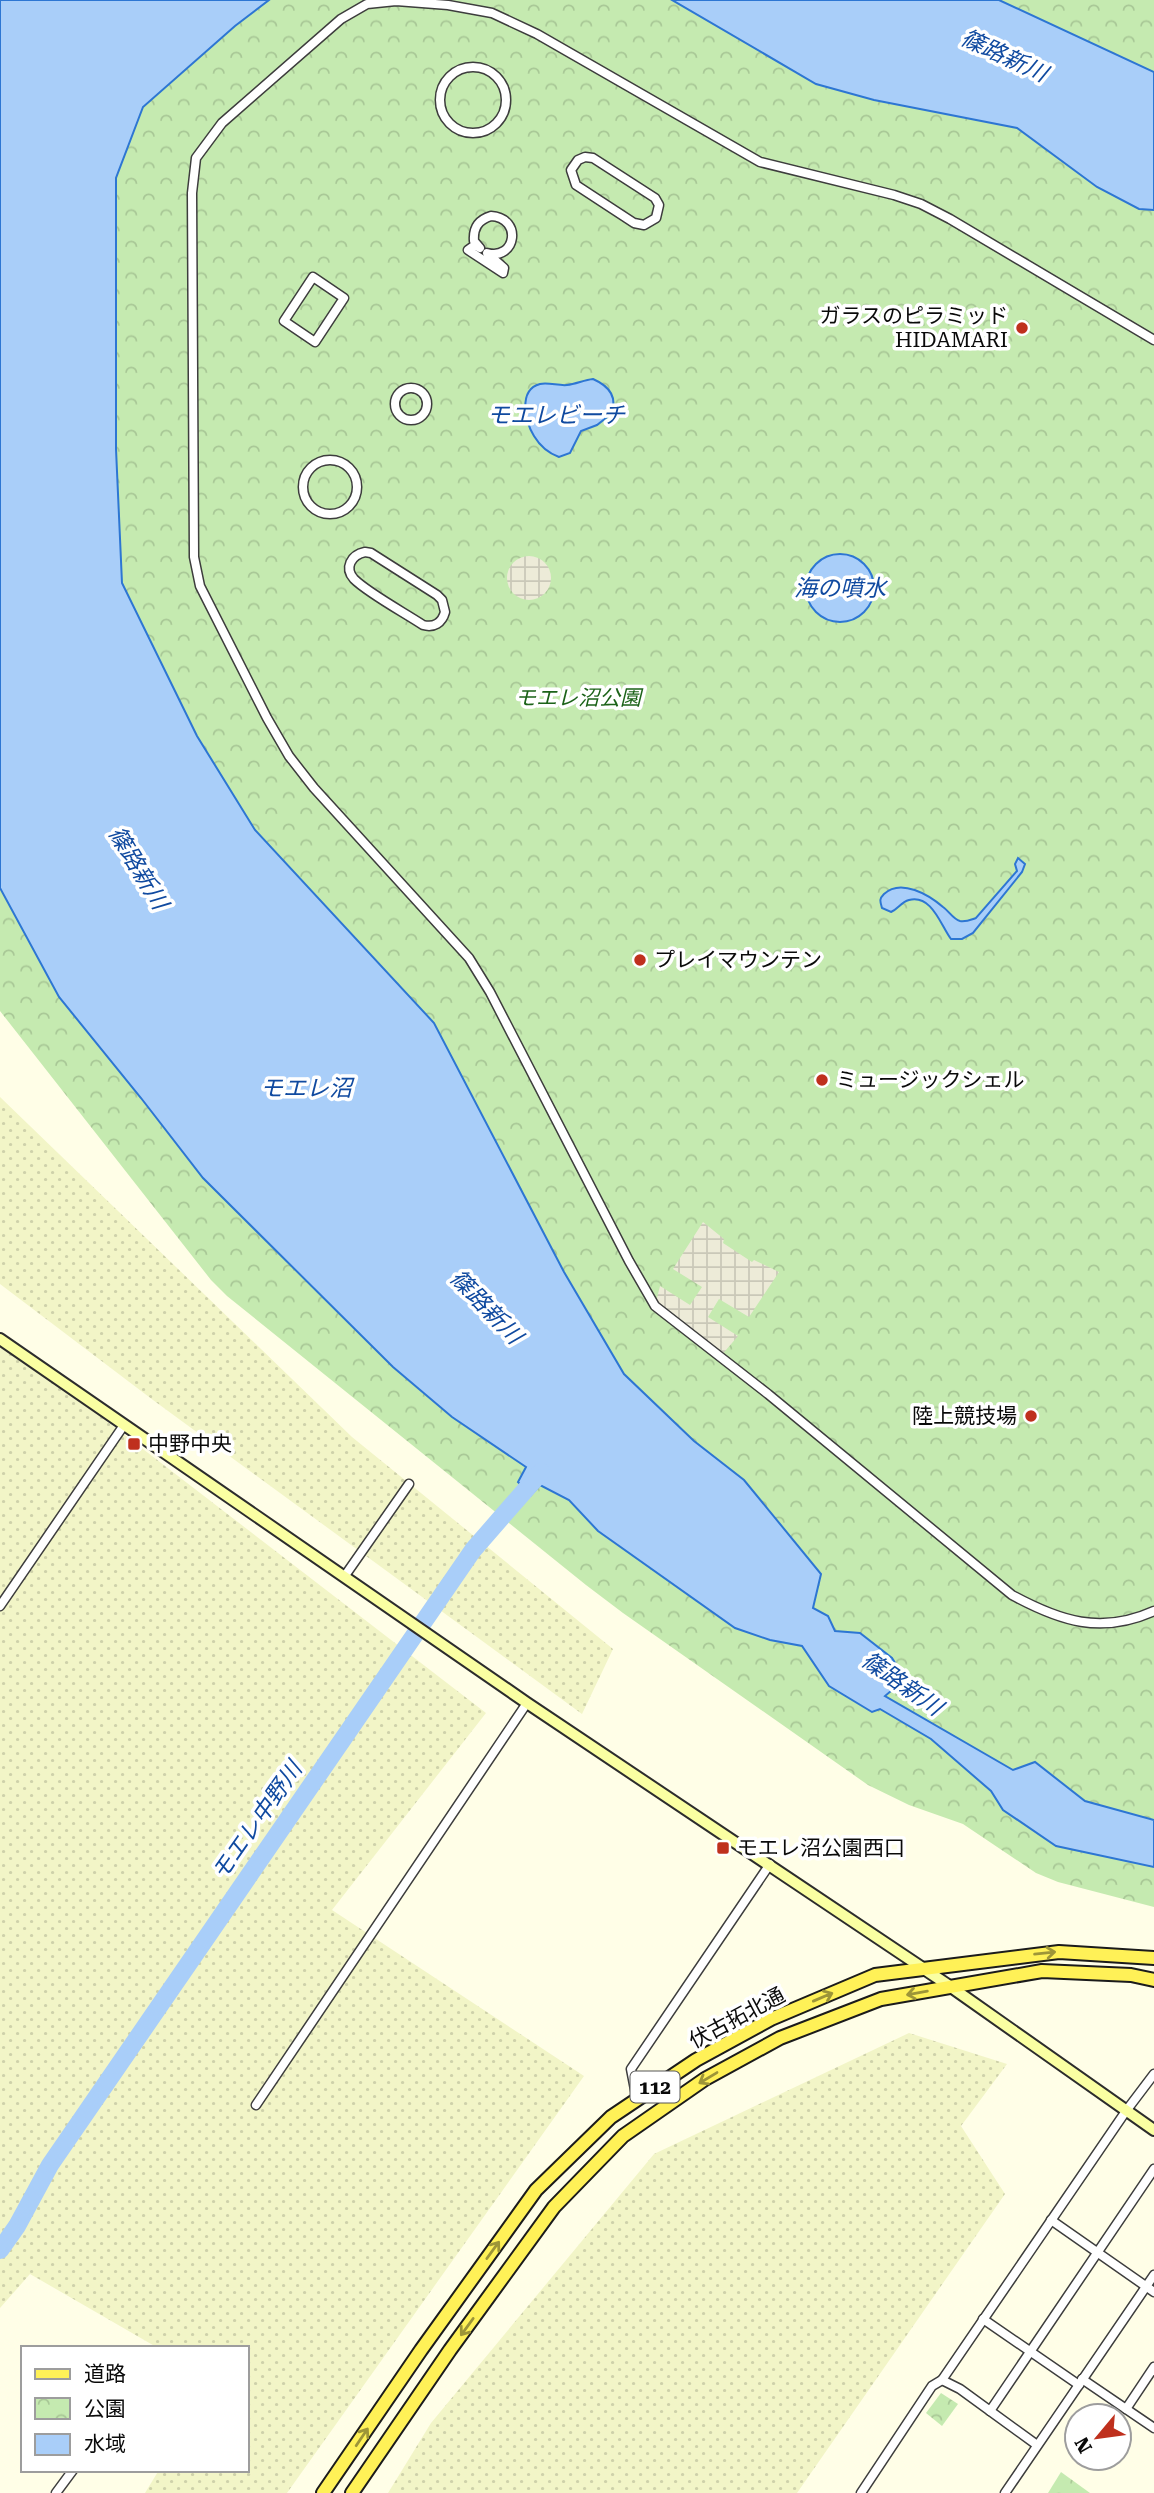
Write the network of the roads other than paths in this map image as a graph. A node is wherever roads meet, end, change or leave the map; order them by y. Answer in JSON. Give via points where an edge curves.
{"nodes":[{"id":1,"x":460,"y":130,"type":"joint"},
{"id":2,"x":576,"y":184,"type":"joint"},
{"id":3,"x":482,"y":260,"type":"joint"},
{"id":4,"x":344,"y":298,"type":"joint"},
{"id":5,"x":1154,"y":340,"type":"edge"},
{"id":6,"x":401,"y":392,"type":"joint"},
{"id":7,"x":347,"y":465,"type":"joint"},
{"id":8,"x":437,"y":595,"type":"joint"},
{"id":9,"x":0,"y":1339,"type":"edge"},
{"id":10,"x":124,"y":1424,"type":"junction"},
{"id":11,"x":409,"y":1484,"type":"dead end"},
{"id":12,"x":344,"y":1577,"type":"junction"},
{"id":13,"x":0,"y":1606,"type":"edge"},
{"id":14,"x":1154,"y":1611,"type":"edge"},
{"id":15,"x":527,"y":1703,"type":"junction"},
{"id":16,"x":770,"y":1864,"type":"junction"},
{"id":17,"x":1154,"y":1958,"type":"edge"},
{"id":18,"x":923,"y":1968,"type":"junction"},
{"id":19,"x":1154,"y":1980,"type":"edge"},
{"id":20,"x":951,"y":1987,"type":"junction"},
{"id":21,"x":1154,"y":2074,"type":"edge"},
{"id":22,"x":637,"y":2099,"type":"junction"},
{"id":23,"x":256,"y":2105,"type":"dead end"},
{"id":24,"x":1126,"y":2111,"type":"junction"},
{"id":25,"x":1154,"y":2130,"type":"edge"},
{"id":26,"x":1154,"y":2169,"type":"edge"},
{"id":27,"x":1051,"y":2220,"type":"junction"},
{"id":28,"x":1097,"y":2252,"type":"junction"},
{"id":29,"x":1154,"y":2275,"type":"edge"},
{"id":30,"x":1150,"y":2289,"type":"edge"},
{"id":31,"x":983,"y":2319,"type":"junction"},
{"id":32,"x":1030,"y":2351,"type":"junction"},
{"id":33,"x":1154,"y":2367,"type":"edge"},
{"id":34,"x":942,"y":2380,"type":"junction"},
{"id":35,"x":1080,"y":2382,"type":"junction"},
{"id":36,"x":1114,"y":2402,"type":"edge"},
{"id":37,"x":1131,"y":2402,"type":"edge"},
{"id":38,"x":990,"y":2411,"type":"junction"},
{"id":39,"x":1133,"y":2414,"type":"edge"},
{"id":40,"x":1154,"y":2428,"type":"edge"},
{"id":41,"x":1037,"y":2445,"type":"junction"},
{"id":42,"x":72,"y":2472,"type":"edge"},
{"id":43,"x":57,"y":2493,"type":"edge"},
{"id":44,"x":323,"y":2493,"type":"edge"},
{"id":45,"x":352,"y":2493,"type":"edge"},
{"id":46,"x":861,"y":2493,"type":"edge"},
{"id":47,"x":1005,"y":2493,"type":"edge"}],
"edges":[{"from":1,"to":1,"type":"street","via":[[445,117],[440,97],[443,87],[456,71],[486,69],[505,90],[505,108],[488,130]]},
{"from":2,"to":2,"type":"street","via":[[574,164],[584,157],[593,158],[654,198],[659,205],[656,218],[644,225],[634,223]]},
{"from":3,"to":3,"type":"street","via":[[503,273],[487,253],[499,254],[509,247],[511,229],[504,219],[491,216],[475,228],[474,241],[480,248],[475,245],[468,250]]},
{"from":4,"to":4,"type":"street","via":[[315,342],[284,321],[313,277]]},
{"from":5,"to":14,"type":"street","via":[[921,204],[760,162],[537,34],[481,10],[396,1],[367,4],[341,19],[222,123],[196,158],[192,193],[194,557],[200,586],[289,756],[470,958],[655,1306],[1012,1595],[1045,1613],[1097,1624]]},
{"from":6,"to":6,"type":"street","via":[[396,401],[400,415],[409,420],[424,415],[428,405],[425,394],[411,387]]},
{"from":7,"to":7,"type":"street","via":[[326,460],[308,471],[303,492],[316,510],[336,514],[353,502],[357,482]]},
{"from":8,"to":8,"type":"street","via":[[371,553],[360,553],[349,563],[356,582],[423,625],[435,625],[443,617],[444,606]]},
{"from":9,"to":10,"type":"street"},
{"from":10,"to":12,"type":"street"},
{"from":10,"to":13,"type":"street"},
{"from":11,"to":12,"type":"street"},
{"from":12,"to":15,"type":"street"},
{"from":15,"to":16,"type":"street"},
{"from":15,"to":23,"type":"street"},
{"from":16,"to":18,"type":"street"},
{"from":16,"to":22,"type":"street","via":[[631,2069]]},
{"from":18,"to":17,"type":"main road","name":"伏古拓北通","number":"112","one_way":true,"via":[[1059,1952]]},
{"from":18,"to":20,"type":"street"},
{"from":22,"to":18,"type":"main road","name":"伏古拓北通","number":"112","one_way":true,"via":[[771,2019],[874,1975]]},
{"from":19,"to":20,"type":"main road","name":"伏古拓北通","number":"112","via":[[1042,1971]]},
{"from":20,"to":24,"type":"street"},
{"from":20,"to":45,"type":"main road","name":"伏古拓北通","number":"112","one_way":true,"via":[[881,1999],[780,2038],[705,2079],[623,2136],[554,2207]]},
{"from":21,"to":24,"type":"street"},
{"from":44,"to":22,"type":"main road","name":"伏古拓北通","number":"112","one_way":true,"via":[[536,2190],[611,2117]]},
{"from":24,"to":25,"type":"street"},
{"from":24,"to":27,"type":"street"},
{"from":26,"to":28,"type":"street"},
{"from":27,"to":28,"type":"street"},
{"from":27,"to":31,"type":"street"},
{"from":28,"to":30,"type":"street"},
{"from":28,"to":32,"type":"street"},
{"from":29,"to":30,"type":"street"},
{"from":30,"to":35,"type":"street"},
{"from":31,"to":32,"type":"street"},
{"from":31,"to":34,"type":"street"},
{"from":32,"to":35,"type":"street"},
{"from":32,"to":38,"type":"street"},
{"from":33,"to":37,"type":"street"},
{"from":34,"to":38,"type":"street"},
{"from":34,"to":46,"type":"street","via":[[932,2386]]},
{"from":35,"to":36,"type":"street"},
{"from":35,"to":41,"type":"street"},
{"from":38,"to":41,"type":"street"},
{"from":39,"to":40,"type":"street"},
{"from":41,"to":47,"type":"street"},
{"from":42,"to":43,"type":"street"}]}
